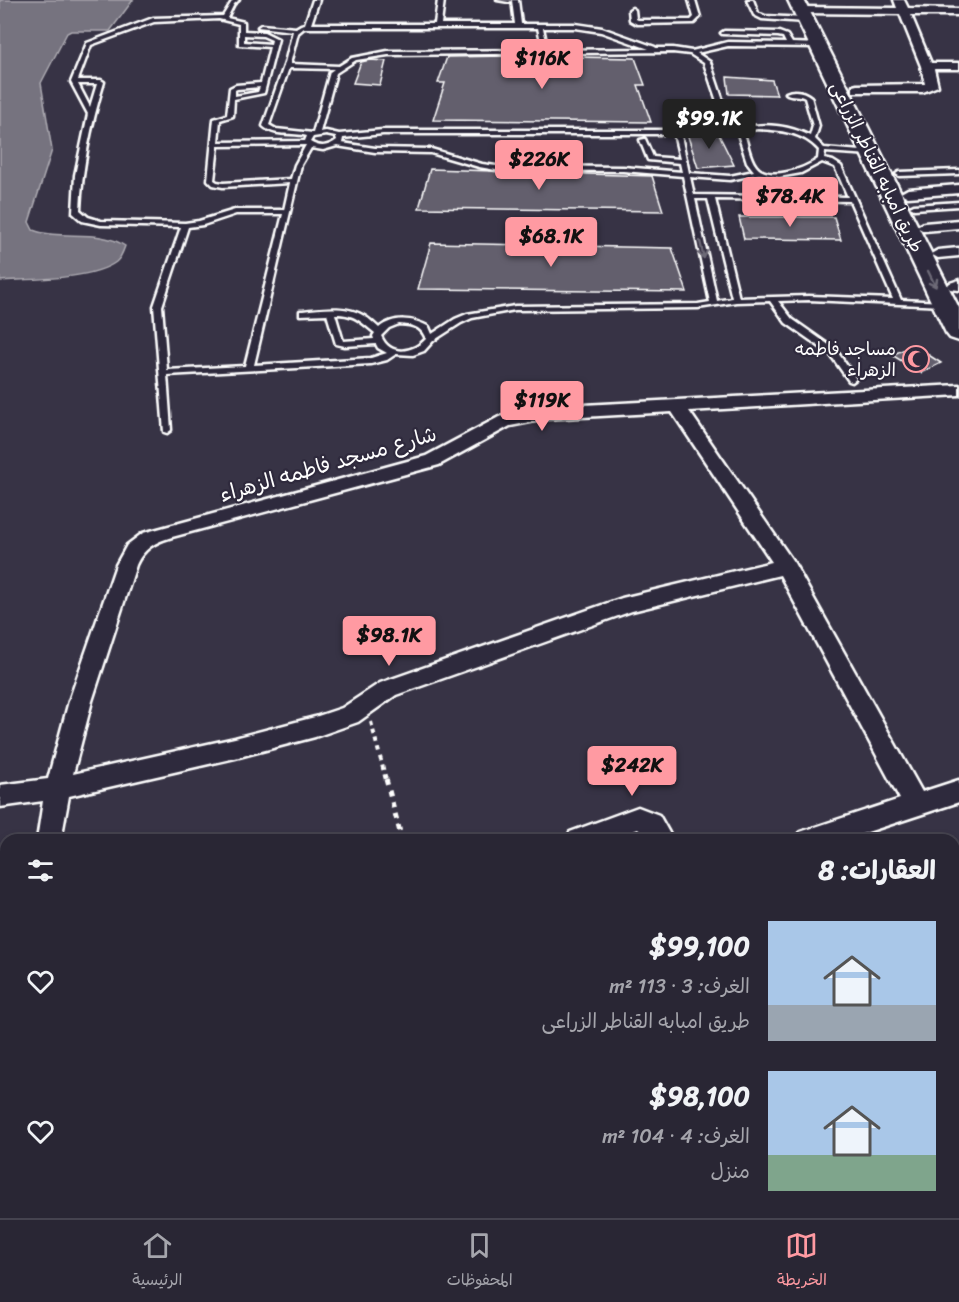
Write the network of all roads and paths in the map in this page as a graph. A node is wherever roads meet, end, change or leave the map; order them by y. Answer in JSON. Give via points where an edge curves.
{"nodes":[{"id":1,"x":236,"y":0,"type":"edge"},
{"id":2,"x":316,"y":0,"type":"edge"},
{"id":3,"x":441,"y":0,"type":"edge"},
{"id":4,"x":500,"y":0,"type":"edge"},
{"id":5,"x":509,"y":0,"type":"edge"},
{"id":6,"x":515,"y":0,"type":"edge"},
{"id":7,"x":692,"y":0,"type":"edge"},
{"id":8,"x":750,"y":0,"type":"edge"},
{"id":9,"x":808,"y":6,"type":"edge"},
{"id":10,"x":901,"y":6,"type":"edge"},
{"id":11,"x":632,"y":10,"type":"dead end"},
{"id":12,"x":959,"y":12,"type":"edge"},
{"id":13,"x":225,"y":17,"type":"junction"},
{"id":14,"x":308,"y":25,"type":"junction"},
{"id":15,"x":438,"y":26,"type":"junction"},
{"id":16,"x":518,"y":26,"type":"junction"},
{"id":17,"x":540,"y":26,"type":"junction"},
{"id":18,"x":242,"y":30,"type":"junction"},
{"id":19,"x":296,"y":30,"type":"junction"},
{"id":20,"x":724,"y":33,"type":"dead end"},
{"id":21,"x":790,"y":45,"type":"junction"},
{"id":22,"x":817,"y":45,"type":"junction"},
{"id":23,"x":274,"y":46,"type":"junction"},
{"id":24,"x":661,"y":51,"type":"junction"},
{"id":25,"x":546,"y":52,"type":"junction"},
{"id":26,"x":693,"y":53,"type":"junction"},
{"id":27,"x":271,"y":54,"type":"junction"},
{"id":28,"x":290,"y":54,"type":"junction"},
{"id":29,"x":269,"y":63,"type":"junction"},
{"id":30,"x":287,"y":64,"type":"junction"},
{"id":31,"x":927,"y":66,"type":"junction"},
{"id":32,"x":959,"y":66,"type":"edge"},
{"id":33,"x":338,"y":67,"type":"junction"},
{"id":34,"x":74,"y":82,"type":"junction"},
{"id":35,"x":857,"y":89,"type":"junction"},
{"id":36,"x":789,"y":93,"type":"dead end"},
{"id":37,"x":672,"y":108,"type":"dead end"},
{"id":38,"x":721,"y":109,"type":"junction"},
{"id":39,"x":91,"y":114,"type":"junction"},
{"id":40,"x":745,"y":129,"type":"junction"},
{"id":41,"x":677,"y":132,"type":"junction"},
{"id":42,"x":313,"y":135,"type":"junction"},
{"id":43,"x":812,"y":139,"type":"junction"},
{"id":44,"x":338,"y":140,"type":"junction"},
{"id":45,"x":644,"y":140,"type":"dead end"},
{"id":46,"x":214,"y":144,"type":"junction"},
{"id":47,"x":308,"y":144,"type":"junction"},
{"id":48,"x":880,"y":153,"type":"junction"},
{"id":49,"x":822,"y":155,"type":"junction"},
{"id":50,"x":683,"y":161,"type":"junction"},
{"id":51,"x":760,"y":172,"type":"junction"},
{"id":52,"x":959,"y":172,"type":"edge"},
{"id":53,"x":899,"y":174,"type":"junction"},
{"id":54,"x":686,"y":176,"type":"junction"},
{"id":55,"x":743,"y":177,"type":"junction"},
{"id":56,"x":294,"y":181,"type":"junction"},
{"id":57,"x":959,"y":189,"type":"edge"},
{"id":58,"x":691,"y":197,"type":"junction"},
{"id":59,"x":711,"y":197,"type":"junction"},
{"id":60,"x":751,"y":198,"type":"junction"},
{"id":61,"x":852,"y":199,"type":"junction"},
{"id":62,"x":959,"y":204,"type":"edge"},
{"id":63,"x":287,"y":212,"type":"junction"},
{"id":64,"x":917,"y":213,"type":"junction"},
{"id":65,"x":959,"y":222,"type":"edge"},
{"id":66,"x":184,"y":225,"type":"junction"},
{"id":67,"x":949,"y":253,"type":"edge"},
{"id":68,"x":954,"y":292,"type":"edge"},
{"id":69,"x":771,"y":298,"type":"junction"},
{"id":70,"x":736,"y":300,"type":"junction"},
{"id":71,"x":898,"y":302,"type":"junction"},
{"id":72,"x":714,"y":303,"type":"junction"},
{"id":73,"x":330,"y":311,"type":"junction"},
{"id":74,"x":303,"y":313,"type":"dead end"},
{"id":75,"x":959,"y":333,"type":"edge"},
{"id":76,"x":379,"y":337,"type":"junction"},
{"id":77,"x":430,"y":339,"type":"junction"},
{"id":78,"x":394,"y":352,"type":"junction"},
{"id":79,"x":249,"y":368,"type":"junction"},
{"id":80,"x":163,"y":373,"type":"junction"},
{"id":81,"x":852,"y":379,"type":"dead end"},
{"id":82,"x":959,"y":390,"type":"edge"},
{"id":83,"x":677,"y":406,"type":"junction"},
{"id":84,"x":167,"y":430,"type":"dead end"},
{"id":85,"x":785,"y":566,"type":"junction"},
{"id":86,"x":366,"y":705,"type":"junction"},
{"id":87,"x":57,"y":788,"type":"junction"},
{"id":88,"x":959,"y":791,"type":"edge"},
{"id":89,"x":0,"y":796,"type":"edge"},
{"id":90,"x":917,"y":806,"type":"junction"},
{"id":91,"x":50,"y":834,"type":"edge"},
{"id":92,"x":400,"y":834,"type":"edge"},
{"id":93,"x":595,"y":834,"type":"edge"},
{"id":94,"x":658,"y":834,"type":"edge"},
{"id":95,"x":828,"y":834,"type":"edge"}],
"edges":[{"from":1,"to":13,"type":"lane"},
{"from":2,"to":14,"type":"lane"},
{"from":3,"to":15,"type":"lane"},
{"from":4,"to":5,"type":"lane"},
{"from":6,"to":16,"type":"lane"},
{"from":7,"to":11,"type":"lane","via":[[697,17],[692,22],[637,22]]},
{"from":8,"to":9,"type":"lane","via":[[756,14],[764,18]]},
{"from":9,"to":10,"type":"street"},
{"from":9,"to":22,"type":"main road","name":"طريق امبابه القناطر الزراعى"},
{"from":9,"to":35,"type":"main road","name":"طريق امبابه القناطر الزراعى"},
{"from":10,"to":12,"type":"street"},
{"from":10,"to":31,"type":"street"},
{"from":13,"to":18,"type":"lane","via":[[240,21]]},
{"from":13,"to":34,"type":"lane","via":[[153,20],[94,42],[88,46]]},
{"from":14,"to":15,"type":"lane"},
{"from":14,"to":19,"type":"lane"},
{"from":15,"to":16,"type":"lane"},
{"from":16,"to":17,"type":"lane"},
{"from":17,"to":24,"type":"lane","via":[[593,28]]},
{"from":17,"to":25,"type":"lane"},
{"from":18,"to":19,"type":"lane"},
{"from":18,"to":23,"type":"lane","via":[[269,35],[275,39]]},
{"from":18,"to":23,"type":"lane","via":[[243,45]]},
{"from":19,"to":28,"type":"lane"},
{"from":20,"to":21,"type":"lane","via":[[779,34]]},
{"from":21,"to":22,"type":"lane"},
{"from":21,"to":26,"type":"lane","via":[[728,44]]},
{"from":22,"to":48,"type":"main road","name":"طريق امبابه القناطر الزراعى"},
{"from":23,"to":27,"type":"lane"},
{"from":24,"to":25,"type":"lane"},
{"from":24,"to":26,"type":"lane"},
{"from":25,"to":33,"type":"lane","via":[[388,53],[354,59]]},
{"from":26,"to":38,"type":"lane","via":[[707,62]]},
{"from":27,"to":28,"type":"lane"},
{"from":27,"to":29,"type":"lane"},
{"from":28,"to":30,"type":"lane"},
{"from":29,"to":30,"type":"lane"},
{"from":29,"to":46,"type":"lane","via":[[263,85],[232,89],[230,116],[217,118]]},
{"from":30,"to":33,"type":"lane"},
{"from":30,"to":42,"type":"lane","via":[[266,126]]},
{"from":31,"to":32,"type":"street"},
{"from":31,"to":35,"type":"street","via":[[933,84],[928,88]]},
{"from":33,"to":42,"type":"lane"},
{"from":34,"to":39,"type":"lane"},
{"from":34,"to":39,"type":"lane","via":[[101,82]]},
{"from":35,"to":48,"type":"main road","name":"طريق امبابه القناطر الزراعى"},
{"from":36,"to":43,"type":"lane","via":[[808,97],[816,126]]},
{"from":37,"to":41,"type":"lane"},
{"from":38,"to":40,"type":"lane","via":[[729,120]]},
{"from":38,"to":40,"type":"lane","via":[[691,109],[686,115],[699,125]]},
{"from":39,"to":66,"type":"lane","via":[[78,175],[76,211],[85,219],[101,223]]},
{"from":40,"to":43,"type":"lane","via":[[783,130]]},
{"from":40,"to":51,"type":"lane","via":[[741,134],[753,166]]},
{"from":41,"to":44,"type":"lane","via":[[383,132]]},
{"from":41,"to":50,"type":"lane"},
{"from":42,"to":44,"type":"lane","via":[[331,133]]},
{"from":42,"to":47,"type":"lane"},
{"from":43,"to":49,"type":"lane"},
{"from":44,"to":47,"type":"lane","via":[[323,148]]},
{"from":44,"to":54,"type":"lane","via":[[375,150],[431,151],[488,167],[641,170]]},
{"from":45,"to":50,"type":"lane","via":[[650,159]]},
{"from":46,"to":47,"type":"lane"},
{"from":46,"to":56,"type":"lane","via":[[210,180],[214,184]]},
{"from":47,"to":56,"type":"lane"},
{"from":48,"to":49,"type":"lane"},
{"from":48,"to":53,"type":"main road","name":"طريق امبابه القناطر الزراعى"},
{"from":48,"to":68,"type":"main road","name":"طريق امبابه القناطر الزراعى","one_way":true},
{"from":49,"to":51,"type":"lane","via":[[798,172]]},
{"from":49,"to":61,"type":"lane","via":[[838,166]]},
{"from":50,"to":54,"type":"lane"},
{"from":51,"to":55,"type":"lane"},
{"from":52,"to":53,"type":"lane"},
{"from":53,"to":64,"type":"main road","name":"طريق امبابه القناطر الزراعى"},
{"from":54,"to":55,"type":"lane"},
{"from":54,"to":58,"type":"lane"},
{"from":55,"to":60,"type":"lane"},
{"from":56,"to":63,"type":"lane"},
{"from":57,"to":64,"type":"street"},
{"from":58,"to":59,"type":"lane"},
{"from":58,"to":72,"type":"lane","one_way":true},
{"from":59,"to":60,"type":"lane"},
{"from":59,"to":70,"type":"lane"},
{"from":60,"to":61,"type":"lane"},
{"from":61,"to":71,"type":"lane"},
{"from":62,"to":64,"type":"lane"},
{"from":63,"to":66,"type":"lane","via":[[235,212]]},
{"from":63,"to":79,"type":"lane"},
{"from":64,"to":65,"type":"street"},
{"from":64,"to":67,"type":"main road","name":"طريق امبابه القناطر الزراعى"},
{"from":66,"to":80,"type":"lane","via":[[158,306]]},
{"from":67,"to":68,"type":"main road","name":"طريق امبابه القناطر الزراعى"},
{"from":68,"to":71,"type":"lane"},
{"from":68,"to":75,"type":"main road","name":"طريق امبابه القناطر الزراعى"},
{"from":69,"to":70,"type":"lane"},
{"from":69,"to":71,"type":"lane"},
{"from":69,"to":81,"type":"lane","via":[[789,321],[833,352]]},
{"from":70,"to":72,"type":"lane"},
{"from":72,"to":77,"type":"lane","via":[[499,309],[470,316]]},
{"from":73,"to":74,"type":"lane"},
{"from":73,"to":76,"type":"lane","via":[[360,316]]},
{"from":73,"to":76,"type":"lane","via":[[339,342]]},
{"from":76,"to":77,"type":"lane","via":[[392,324],[411,322],[426,328]]},
{"from":76,"to":78,"type":"lane","via":[[387,350]]},
{"from":77,"to":78,"type":"lane","via":[[413,352]]},
{"from":78,"to":79,"type":"lane","via":[[371,361]]},
{"from":79,"to":80,"type":"lane"},
{"from":80,"to":84,"type":"lane"},
{"from":82,"to":83,"type":"street","name":"شارع مسجد فاطمه الزهراء"},
{"from":83,"to":85,"type":"street"},
{"from":83,"to":87,"type":"street","name":"شارع مسجد فاطمه الزهراء","via":[[516,417],[432,461],[143,540],[135,546],[126,565],[82,693]]},
{"from":85,"to":86,"type":"street","via":[[629,604],[414,679],[388,689]]},
{"from":85,"to":90,"type":"street"},
{"from":86,"to":87,"type":"street","via":[[350,716],[315,727]]},
{"from":86,"to":92,"type":"path"},
{"from":87,"to":89,"type":"street"},
{"from":87,"to":91,"type":"street"},
{"from":88,"to":90,"type":"street"},
{"from":90,"to":95,"type":"street"},
{"from":93,"to":94,"type":"street","via":[[638,818],[647,819]]}]}
